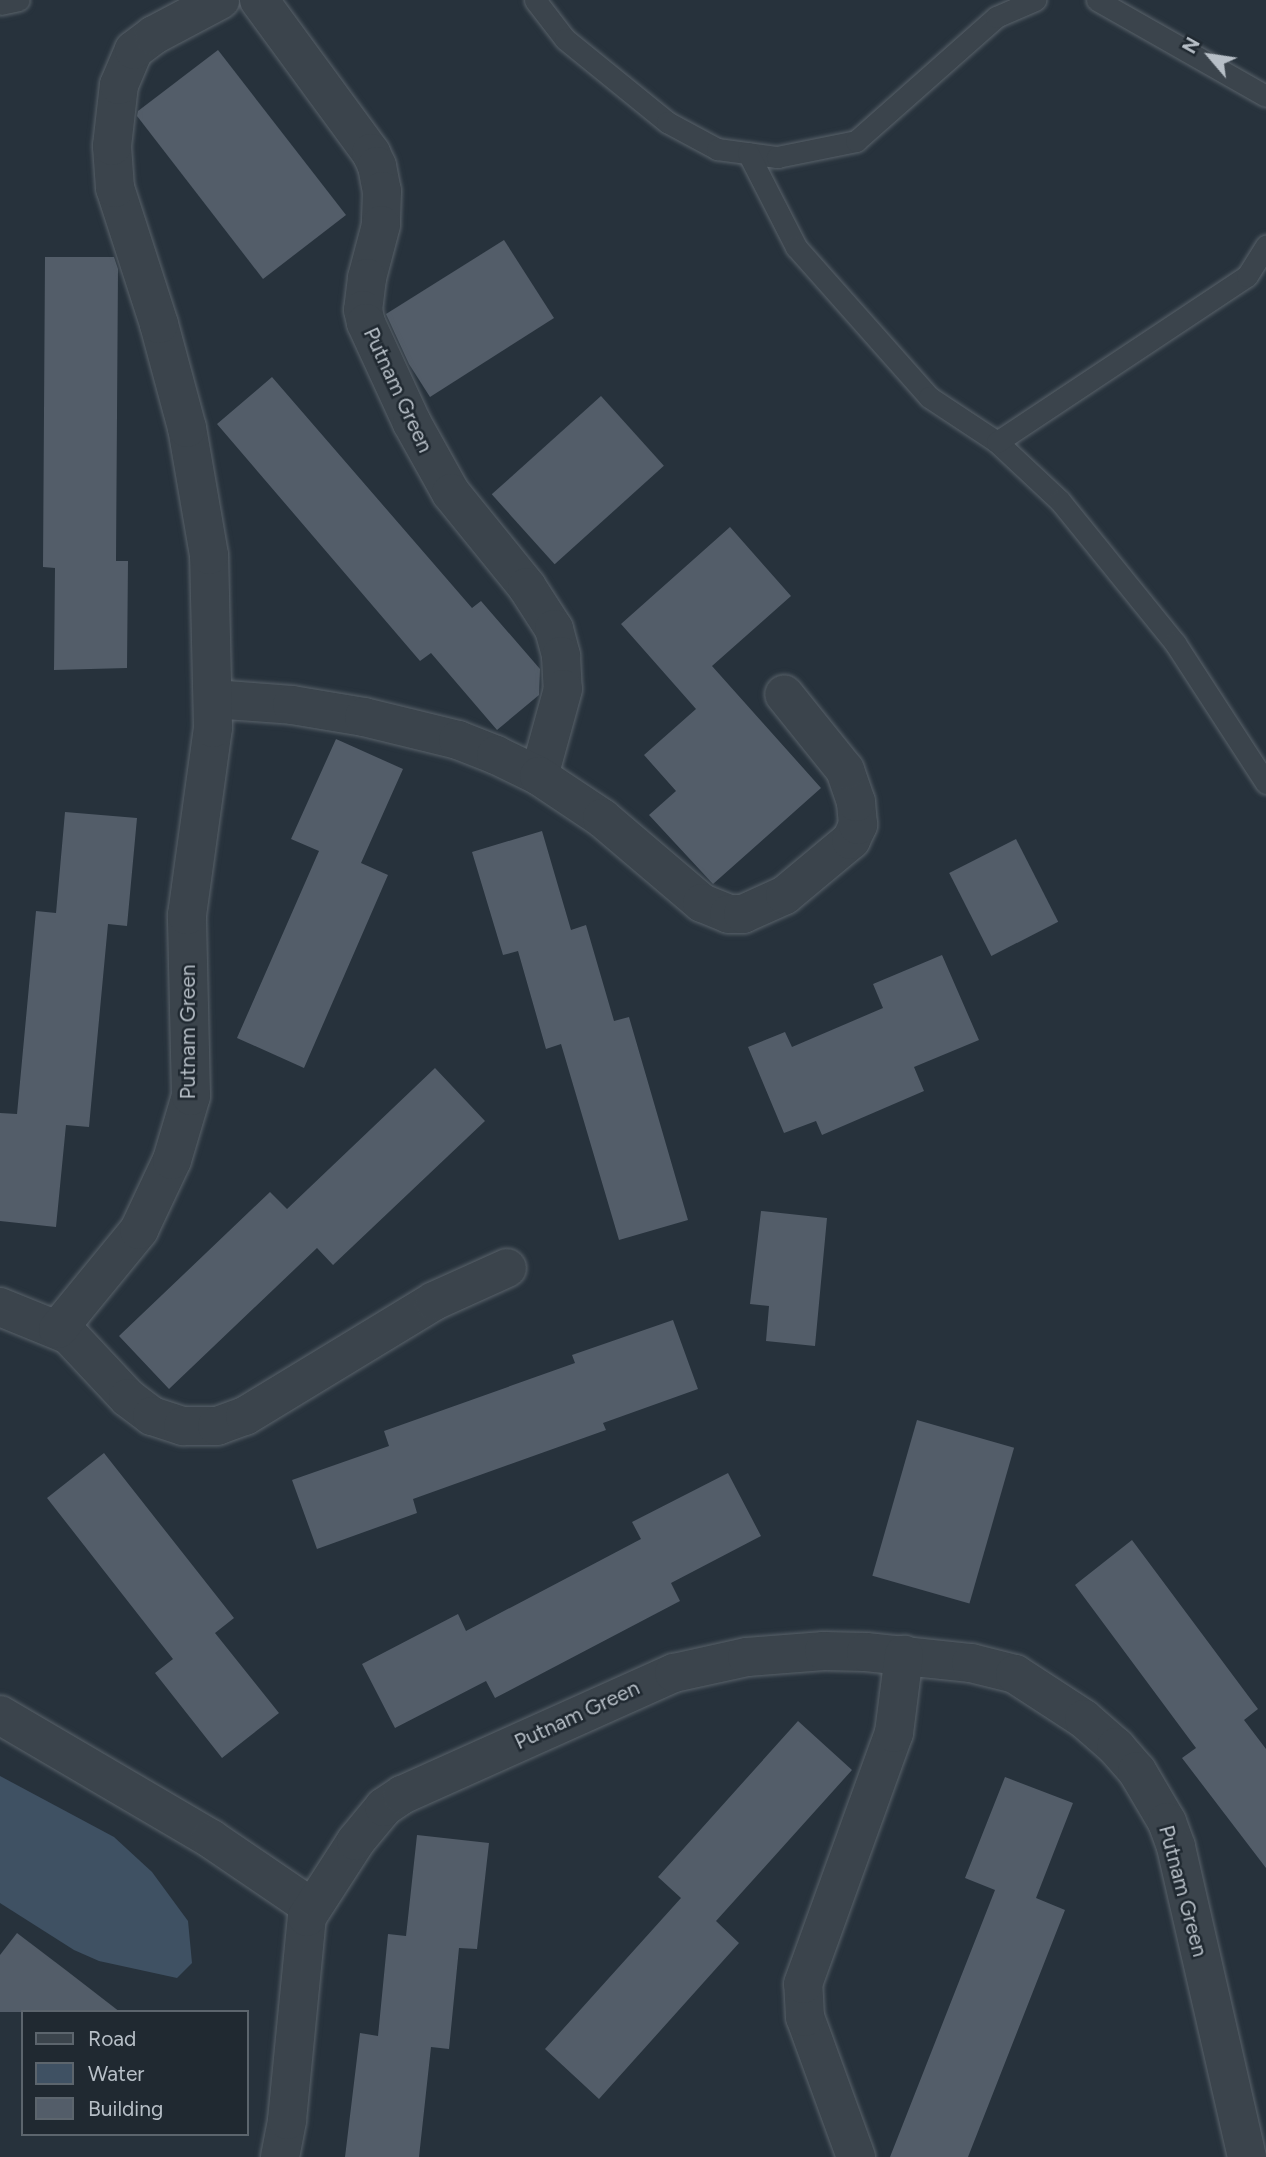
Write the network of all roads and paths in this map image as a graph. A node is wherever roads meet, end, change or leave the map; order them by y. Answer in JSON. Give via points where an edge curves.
{"nodes":[{"id":1,"x":19,"y":0,"type":"edge"},
{"id":2,"x":220,"y":0,"type":"edge"},
{"id":3,"x":259,"y":0,"type":"edge"},
{"id":4,"x":535,"y":0,"type":"edge"},
{"id":5,"x":1035,"y":0,"type":"edge"},
{"id":6,"x":1097,"y":0,"type":"edge"},
{"id":7,"x":0,"y":4,"type":"edge"},
{"id":8,"x":1266,"y":96,"type":"edge"},
{"id":9,"x":748,"y":153,"type":"junction"},
{"id":10,"x":1266,"y":245,"type":"edge"},
{"id":11,"x":1256,"y":280,"type":"edge"},
{"id":12,"x":997,"y":442,"type":"junction"},
{"id":13,"x":783,"y":694,"type":"dead end"},
{"id":14,"x":213,"y":699,"type":"junction"},
{"id":15,"x":539,"y":776,"type":"junction"},
{"id":16,"x":1266,"y":783,"type":"edge"},
{"id":17,"x":508,"y":1268,"type":"dead end"},
{"id":18,"x":0,"y":1307,"type":"edge"},
{"id":19,"x":58,"y":1329,"type":"junction"},
{"id":20,"x":904,"y":1656,"type":"junction"},
{"id":21,"x":0,"y":1715,"type":"edge"},
{"id":22,"x":311,"y":1907,"type":"junction"},
{"id":23,"x":280,"y":2157,"type":"edge"},
{"id":24,"x":856,"y":2157,"type":"edge"},
{"id":25,"x":1247,"y":2157,"type":"edge"}],
"edges":[{"from":1,"to":7,"type":"lane"},
{"from":2,"to":14,"type":"street","name":"Putnam Green","via":[[154,34],[135,50],[119,85],[113,121],[115,188],[174,376],[209,555]]},
{"from":3,"to":15,"type":"street","name":"Putnam Green","via":[[377,166],[381,225],[363,310],[412,423],[451,493],[527,587],[554,629],[563,689]]},
{"from":4,"to":9,"type":"lane","via":[[565,40],[667,122],[717,149]]},
{"from":5,"to":9,"type":"lane","via":[[996,17],[856,141],[777,157]]},
{"from":6,"to":8,"type":"lane"},
{"from":9,"to":12,"type":"lane","via":[[796,247],[929,397]]},
{"from":10,"to":11,"type":"lane"},
{"from":11,"to":12,"type":"lane"},
{"from":12,"to":16,"type":"lane","via":[[1060,501],[1175,643]]},
{"from":13,"to":15,"type":"street","via":[[845,770],[858,825],[851,840],[785,895],[743,915],[702,903],[602,818]]},
{"from":14,"to":15,"type":"street","via":[[292,705],[413,727],[458,740]]},
{"from":14,"to":19,"type":"street","name":"Putnam Green","via":[[210,760],[187,915],[191,1096],[187,1115],[139,1230]]},
{"from":17,"to":19,"type":"street","via":[[434,1301],[245,1416],[217,1426],[183,1426],[152,1416],[128,1398],[80,1343]]},
{"from":18,"to":19,"type":"street"},
{"from":20,"to":22,"type":"street","name":"Putnam Green","via":[[824,1651],[747,1657],[643,1684],[393,1800],[373,1817]]},
{"from":20,"to":24,"type":"street","via":[[894,1733],[803,1984],[805,2017]]},
{"from":20,"to":25,"type":"street","name":"Putnam Green","via":[[993,1667],[1030,1681],[1084,1719],[1116,1747],[1142,1779],[1176,1847]]},
{"from":21,"to":22,"type":"street","via":[[211,1839]]},
{"from":22,"to":23,"type":"street","name":"Putnam Green","via":[[304,1934]]}]}
